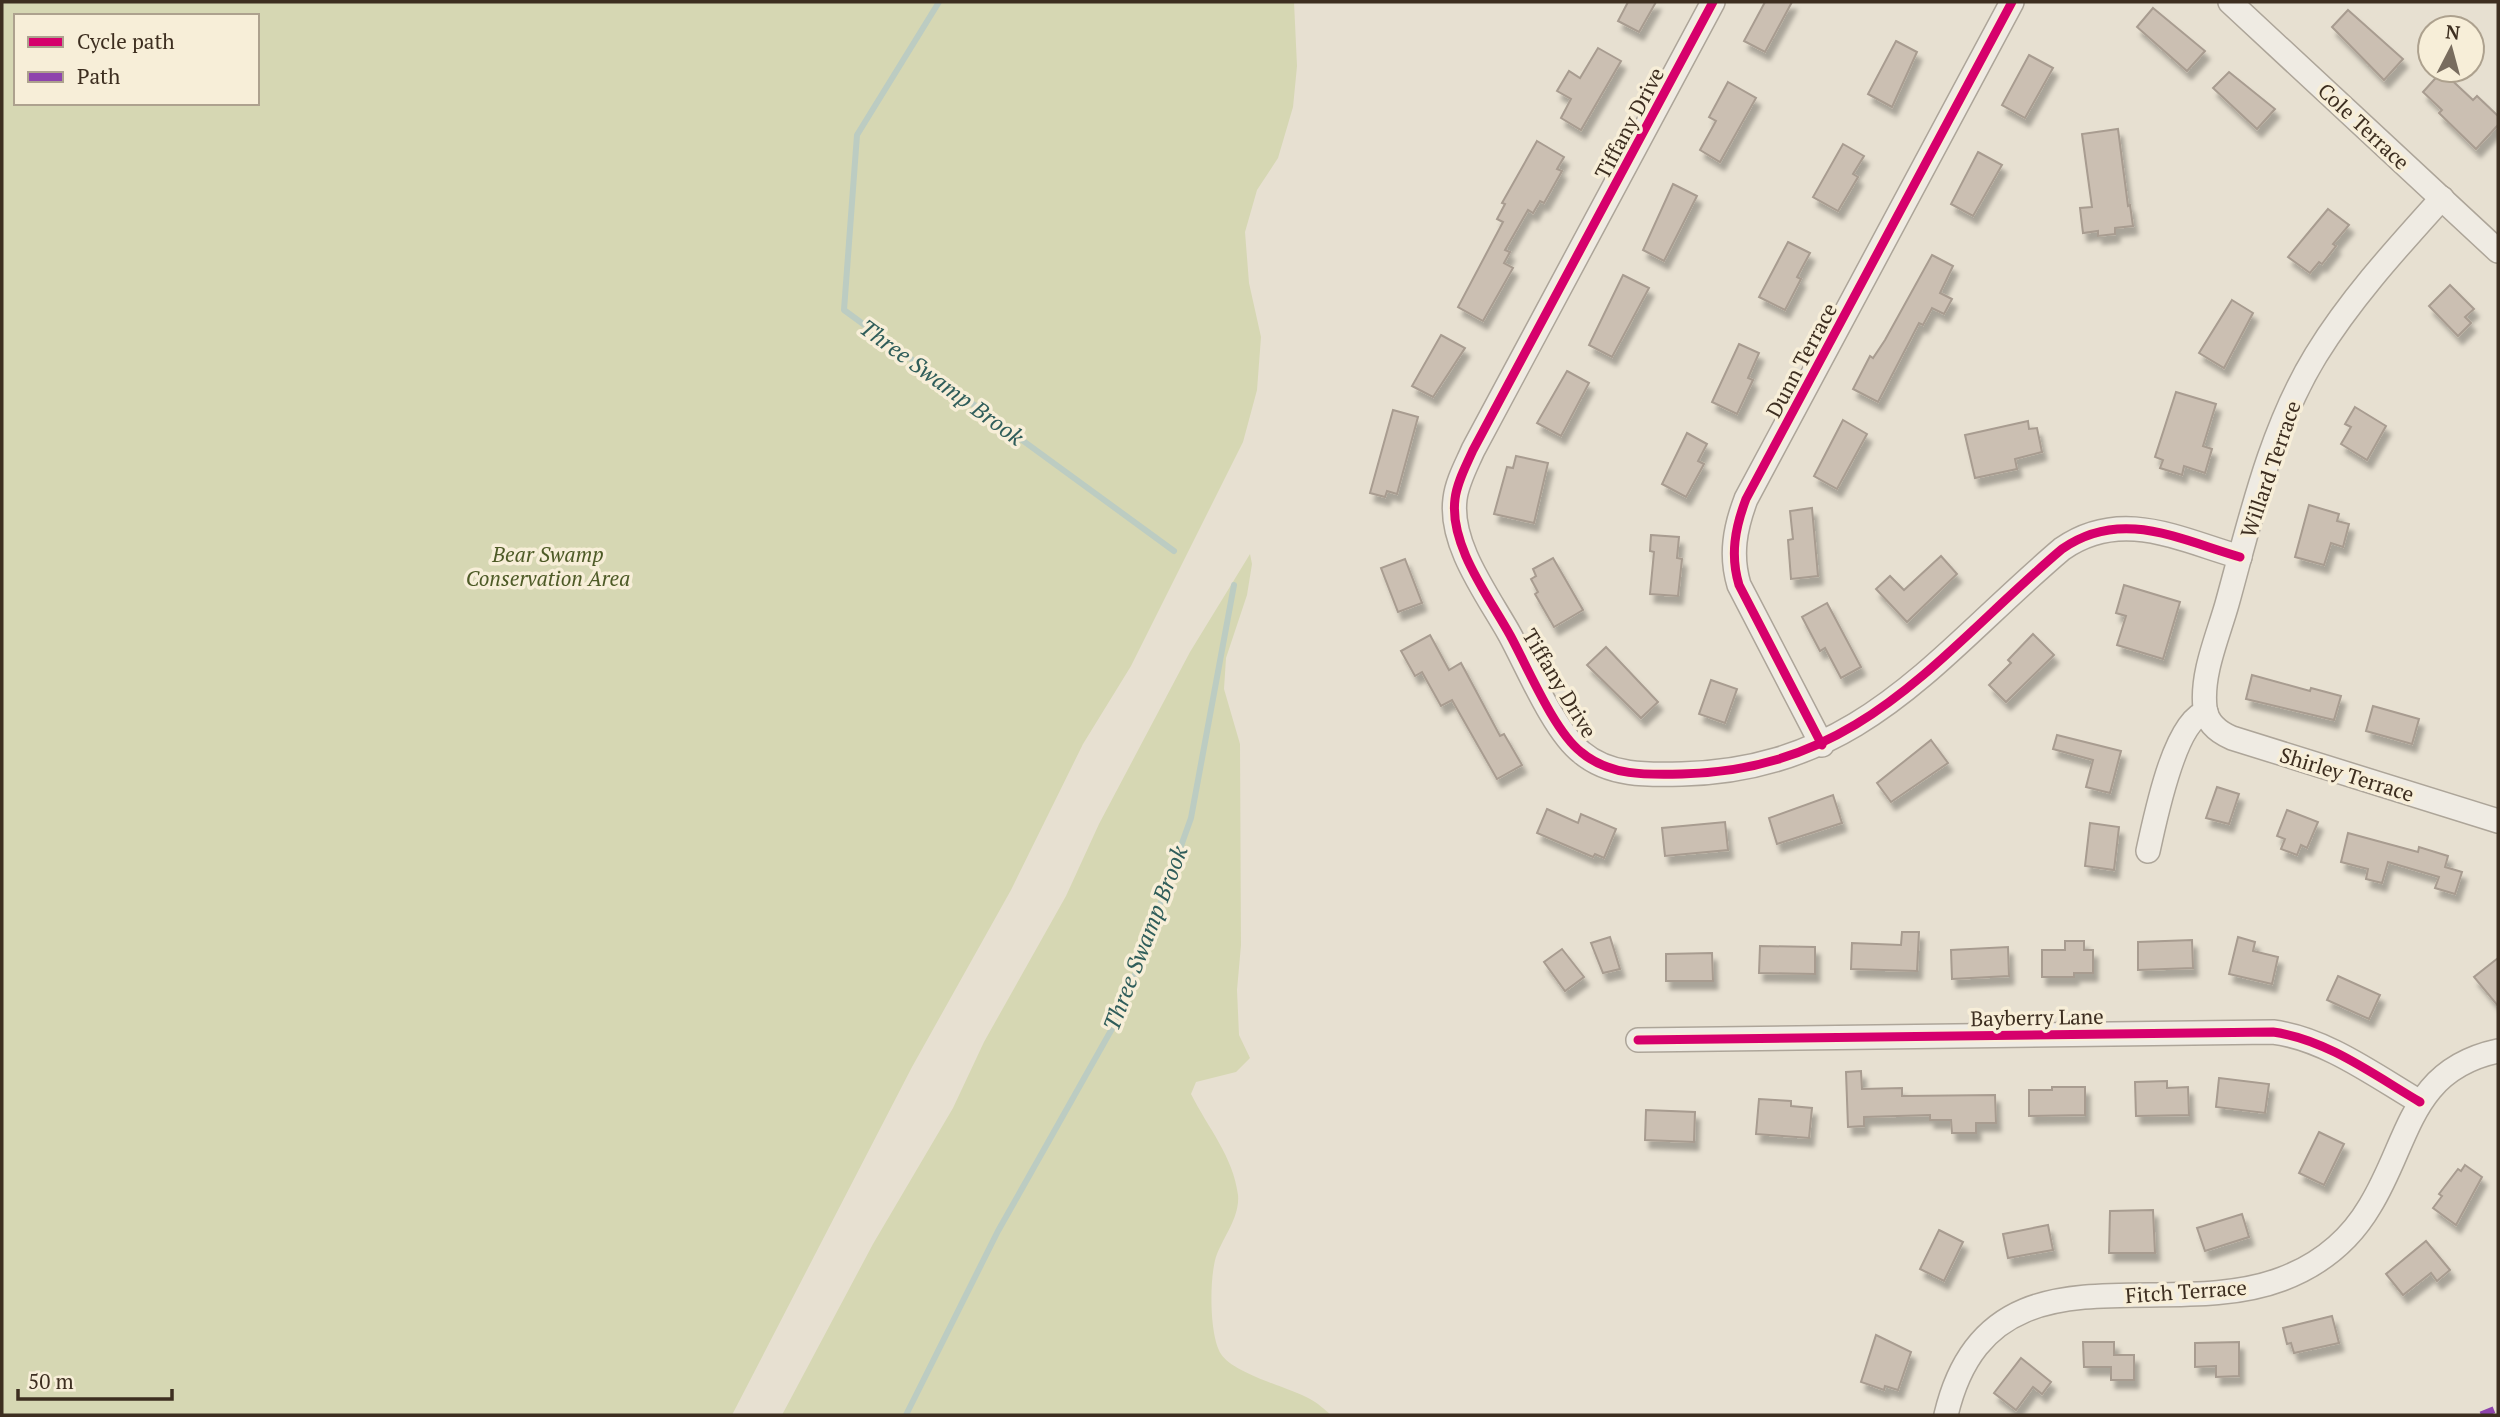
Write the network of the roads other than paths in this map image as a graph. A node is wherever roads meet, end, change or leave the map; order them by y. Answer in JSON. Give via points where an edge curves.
{"nodes":[{"id":1,"x":1713,"y":2,"type":"edge"},
{"id":2,"x":2012,"y":2,"type":"edge"},
{"id":3,"x":2230,"y":2,"type":"edge"},
{"id":4,"x":2442,"y":198,"type":"junction"},
{"id":5,"x":2498,"y":251,"type":"edge"},
{"id":6,"x":2240,"y":557,"type":"junction"},
{"id":7,"x":2206,"y":712,"type":"junction"},
{"id":8,"x":1822,"y":745,"type":"junction"},
{"id":9,"x":2498,"y":821,"type":"edge"},
{"id":10,"x":2148,"y":851,"type":"dead end"},
{"id":11,"x":1638,"y":1040,"type":"dead end"},
{"id":12,"x":2498,"y":1051,"type":"edge"},
{"id":13,"x":2420,"y":1101,"type":"junction"},
{"id":14,"x":1946,"y":1415,"type":"edge"}],
"edges":[{"from":1,"to":8,"type":"street","name":"Tiffany Drive","via":[[1473,450],[1457,489],[1456,523],[1470,562],[1555,718],[1589,759],[1640,774],[1709,773],[1772,763]]},
{"from":2,"to":8,"type":"street","name":"Dunn Terrace","via":[[1746,499],[1738,523],[1733,561],[1739,585]]},
{"from":3,"to":4,"type":"street","name":"Cole Terrace"},
{"from":4,"to":5,"type":"street","name":"Cole Terrace"},
{"from":4,"to":6,"type":"street","name":"Willard Terrace","via":[[2349,306],[2304,375],[2280,428]]},
{"from":6,"to":7,"type":"street","name":"Willard Terrace","via":[[2210,662]]},
{"from":6,"to":8,"type":"street","name":"Tiffany Drive","via":[[2131,528],[2106,528],[2083,536],[2052,558],[1892,701]]},
{"from":7,"to":9,"type":"street","name":"Shirley Terrace","via":[[2215,728],[2232,738]]},
{"from":7,"to":10,"type":"street","via":[[2192,720],[2180,743]]},
{"from":11,"to":13,"type":"street","name":"Bayberry Lane","via":[[2273,1032],[2325,1048]]},
{"from":12,"to":13,"type":"street","name":"Fitch Terrace","via":[[2449,1071]]},
{"from":13,"to":14,"type":"street","name":"Fitch Terrace","via":[[2370,1206],[2347,1236],[2319,1260],[2282,1279],[2238,1290],[2073,1297],[2025,1310],[1998,1326],[1976,1348],[1959,1375]]}]}
